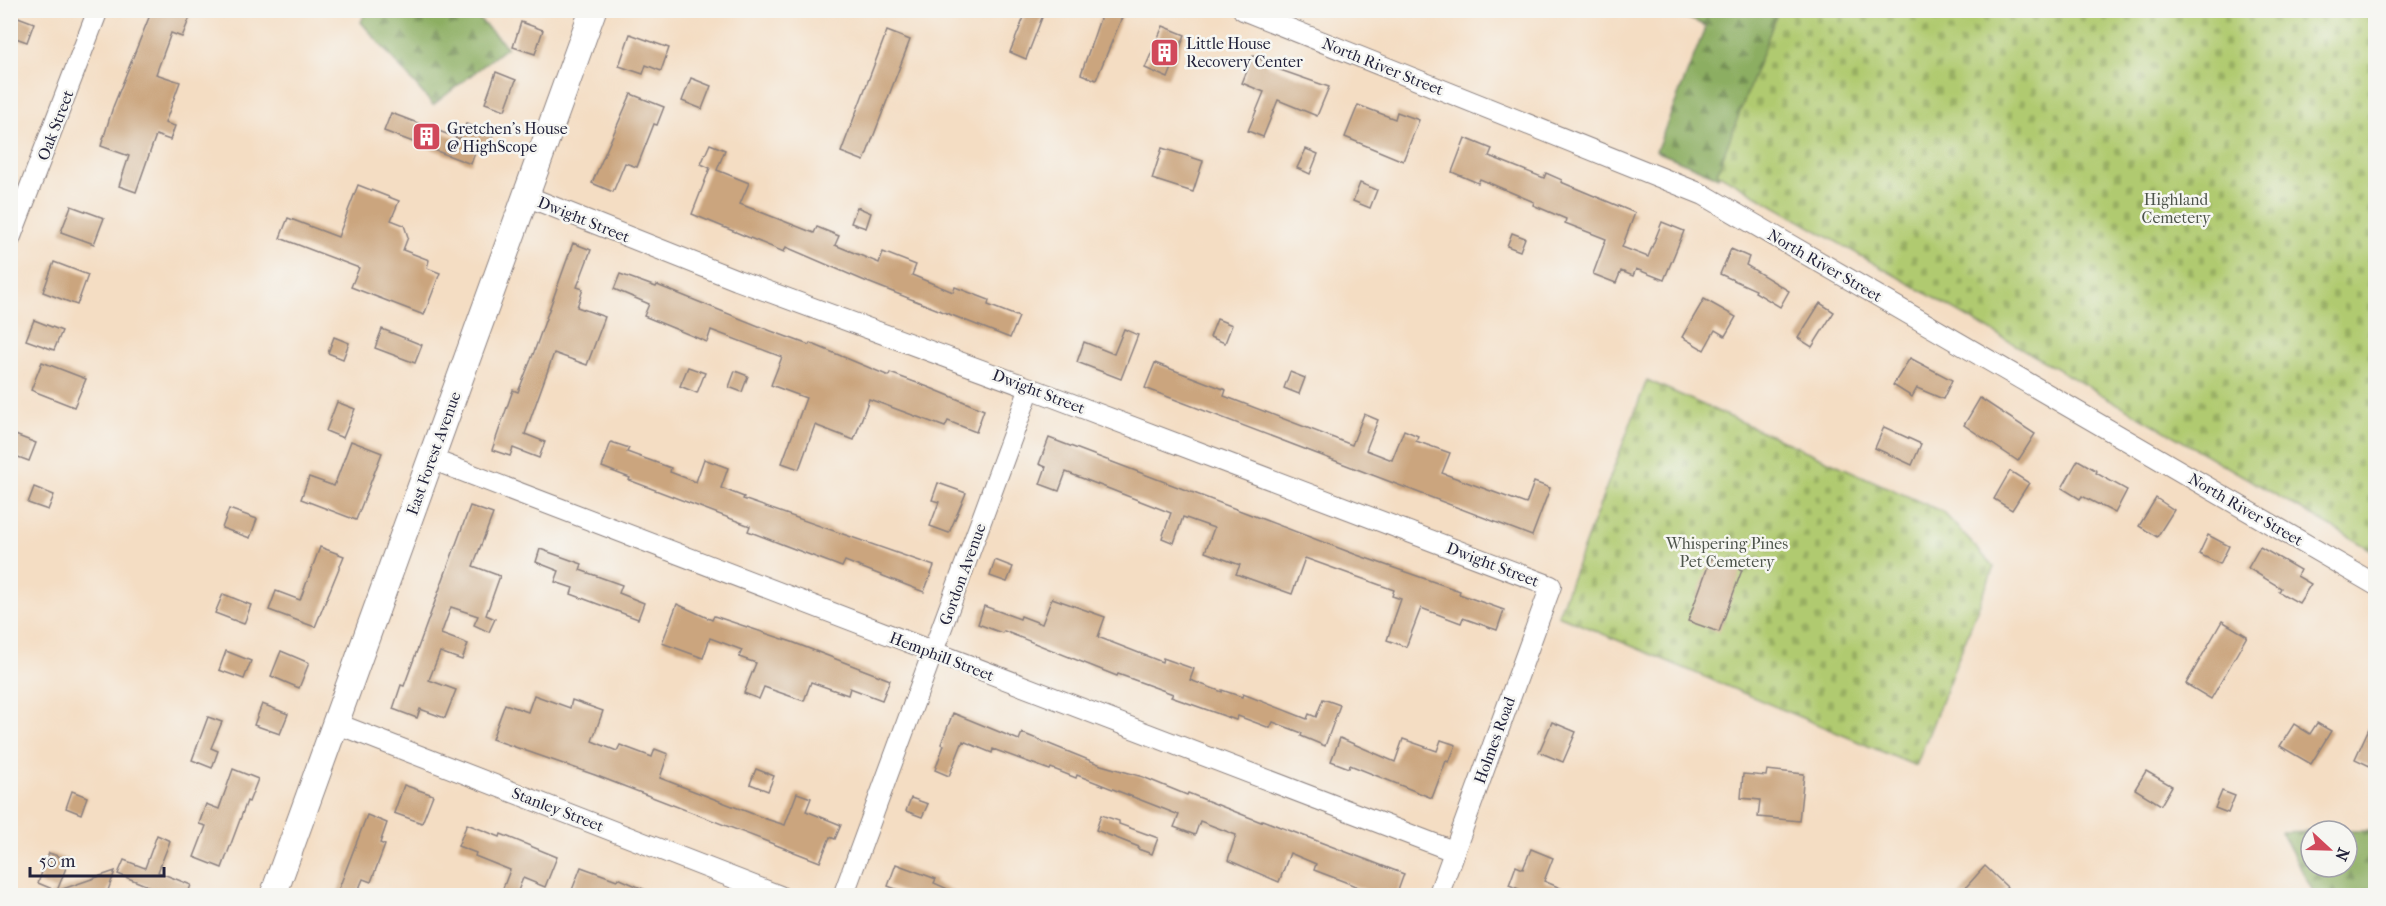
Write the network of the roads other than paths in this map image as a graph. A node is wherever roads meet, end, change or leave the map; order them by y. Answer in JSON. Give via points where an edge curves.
{"nodes":[{"id":1,"x":98,"y":10,"type":"edge"},
{"id":2,"x":593,"y":10,"type":"edge"},
{"id":3,"x":1243,"y":10,"type":"edge"},
{"id":4,"x":526,"y":196,"type":"junction"},
{"id":5,"x":10,"y":239,"type":"edge"},
{"id":6,"x":1030,"y":388,"type":"junction"},
{"id":7,"x":431,"y":459,"type":"junction"},
{"id":8,"x":2376,"y":585,"type":"edge"},
{"id":9,"x":1551,"y":586,"type":"joint"},
{"id":10,"x":934,"y":653,"type":"junction"},
{"id":11,"x":335,"y":723,"type":"junction"},
{"id":12,"x":1454,"y":850,"type":"junction"},
{"id":13,"x":273,"y":896,"type":"edge"},
{"id":14,"x":780,"y":896,"type":"edge"},
{"id":15,"x":843,"y":896,"type":"edge"},
{"id":16,"x":1438,"y":896,"type":"edge"}],
"edges":[{"from":1,"to":5,"type":"street","name":"Oak Street"},
{"from":2,"to":4,"type":"main road","name":"East Forest Avenue"},
{"from":3,"to":8,"type":"street","name":"North River Street","via":[[1704,195]]},
{"from":4,"to":6,"type":"street","name":"Dwight Street","via":[[737,280]]},
{"from":4,"to":7,"type":"main road","name":"East Forest Avenue"},
{"from":6,"to":9,"type":"street","name":"Dwight Street"},
{"from":6,"to":10,"type":"street","name":"Gordon Avenue"},
{"from":7,"to":10,"type":"street","name":"Hemphill Street"},
{"from":7,"to":11,"type":"main road","name":"East Forest Avenue"},
{"from":9,"to":12,"type":"street","name":"Holmes Road"},
{"from":10,"to":12,"type":"street","name":"Hemphill Street"},
{"from":10,"to":15,"type":"street","name":"Gordon Avenue"},
{"from":11,"to":13,"type":"main road","name":"East Forest Avenue"},
{"from":11,"to":14,"type":"street","name":"Stanley Street"},
{"from":12,"to":16,"type":"street","name":"Holmes Road"}]}
